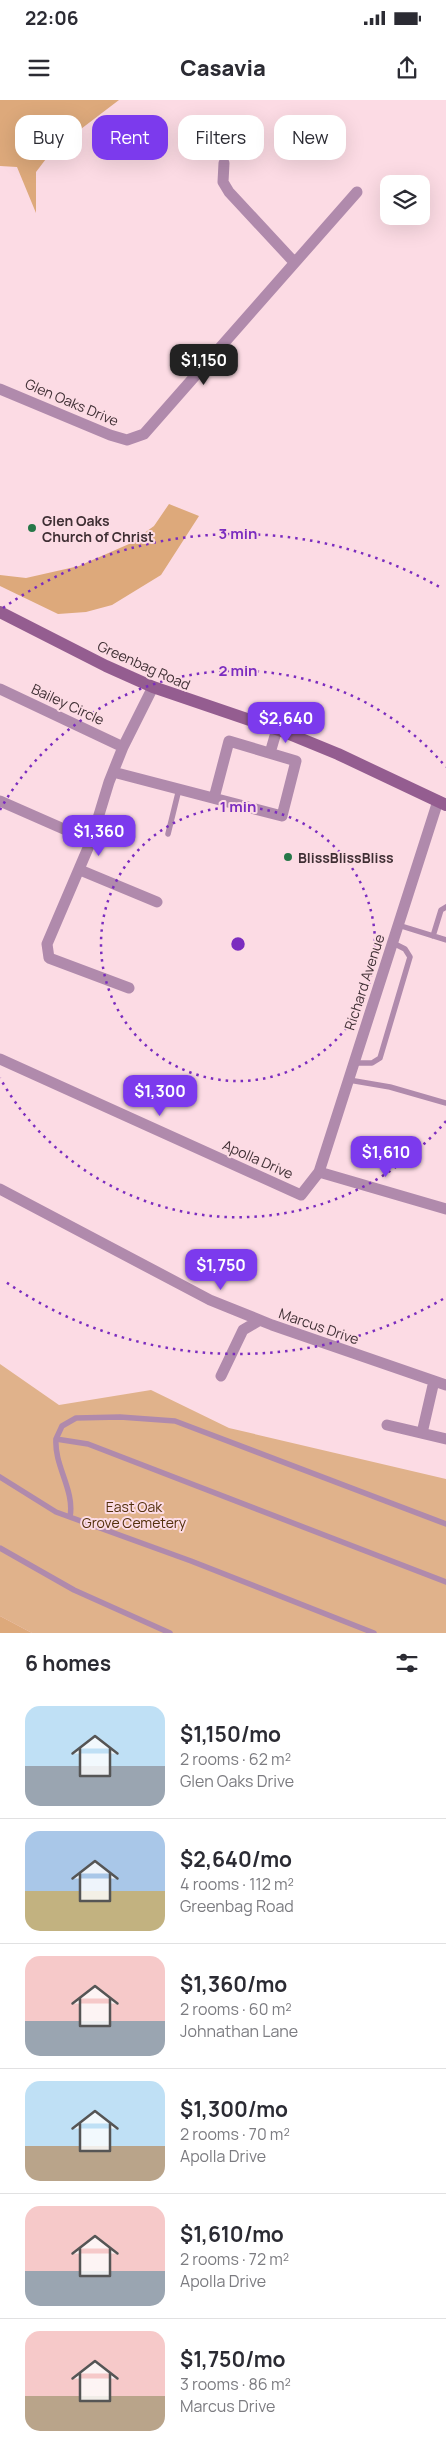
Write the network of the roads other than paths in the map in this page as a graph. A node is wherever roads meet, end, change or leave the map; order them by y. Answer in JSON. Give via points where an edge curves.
{"nodes":[{"id":1,"x":224,"y":163,"type":"dead end"},
{"id":2,"x":357,"y":192,"type":"dead end"},
{"id":3,"x":294,"y":262,"type":"junction"},
{"id":4,"x":0,"y":389,"type":"edge"},
{"id":5,"x":0,"y":612,"type":"edge"},
{"id":6,"x":153,"y":687,"type":"junction"},
{"id":7,"x":0,"y":689,"type":"edge"},
{"id":8,"x":277,"y":729,"type":"junction"},
{"id":9,"x":123,"y":747,"type":"junction"},
{"id":10,"x":270,"y":753,"type":"junction"},
{"id":11,"x":113,"y":772,"type":"junction"},
{"id":12,"x":179,"y":789,"type":"junction"},
{"id":13,"x":214,"y":798,"type":"junction"},
{"id":14,"x":0,"y":801,"type":"edge"},
{"id":15,"x":442,"y":803,"type":"edge"},
{"id":16,"x":168,"y":834,"type":"dead end"},
{"id":17,"x":91,"y":841,"type":"junction"},
{"id":18,"x":80,"y":870,"type":"junction"},
{"id":19,"x":158,"y":902,"type":"dead end"},
{"id":20,"x":446,"y":907,"type":"edge"},
{"id":21,"x":398,"y":925,"type":"junction"},
{"id":22,"x":433,"y":936,"type":"junction"},
{"id":23,"x":446,"y":940,"type":"edge"},
{"id":24,"x":392,"y":943,"type":"junction"},
{"id":25,"x":129,"y":988,"type":"dead end"},
{"id":26,"x":0,"y":1059,"type":"edge"},
{"id":27,"x":354,"y":1063,"type":"junction"},
{"id":28,"x":349,"y":1080,"type":"junction"},
{"id":29,"x":446,"y":1103,"type":"edge"},
{"id":30,"x":319,"y":1172,"type":"junction"},
{"id":31,"x":0,"y":1189,"type":"edge"},
{"id":32,"x":446,"y":1209,"type":"edge"},
{"id":33,"x":260,"y":1320,"type":"junction"},
{"id":34,"x":221,"y":1376,"type":"dead end"},
{"id":35,"x":434,"y":1381,"type":"junction"},
{"id":36,"x":446,"y":1385,"type":"edge"},
{"id":37,"x":387,"y":1425,"type":"dead end"},
{"id":38,"x":422,"y":1433,"type":"junction"},
{"id":39,"x":446,"y":1438,"type":"edge"},
{"id":40,"x":56,"y":1439,"type":"junction"},
{"id":41,"x":0,"y":1477,"type":"edge"},
{"id":42,"x":70,"y":1517,"type":"junction"},
{"id":43,"x":446,"y":1524,"type":"edge"},
{"id":44,"x":0,"y":1548,"type":"edge"},
{"id":45,"x":446,"y":1582,"type":"edge"},
{"id":46,"x":170,"y":1633,"type":"edge"},
{"id":47,"x":374,"y":1633,"type":"edge"}],
"edges":[{"from":1,"to":3,"type":"street","via":[[223,182],[229,192]]},
{"from":2,"to":3,"type":"street","name":"Glen Oaks Drive"},
{"from":3,"to":4,"type":"street","name":"Glen Oaks Drive","via":[[144,434],[135,439],[110,435]]},
{"from":5,"to":6,"type":"main road","name":"Greenbag Road"},
{"from":6,"to":8,"type":"main road","name":"Greenbag Road"},
{"from":6,"to":9,"type":"street"},
{"from":7,"to":9,"type":"street","name":"Bailey Circle"},
{"from":8,"to":10,"type":"street"},
{"from":8,"to":15,"type":"main road","name":"Greenbag Road"},
{"from":9,"to":11,"type":"street"},
{"from":10,"to":13,"type":"street","via":[[229,740]]},
{"from":10,"to":13,"type":"street","via":[[296,761],[282,816]]},
{"from":11,"to":12,"type":"street"},
{"from":11,"to":17,"type":"street"},
{"from":12,"to":13,"type":"street"},
{"from":12,"to":16,"type":"lane"},
{"from":14,"to":17,"type":"street"},
{"from":15,"to":21,"type":"street","name":"Richard Avenue"},
{"from":17,"to":18,"type":"street"},
{"from":18,"to":19,"type":"street"},
{"from":18,"to":25,"type":"street","via":[[47,944],[49,958]]},
{"from":20,"to":22,"type":"lane","via":[[441,910]]},
{"from":21,"to":22,"type":"lane"},
{"from":21,"to":24,"type":"street","name":"Richard Avenue"},
{"from":22,"to":23,"type":"lane"},
{"from":24,"to":27,"type":"street","name":"Richard Avenue"},
{"from":24,"to":27,"type":"lane","via":[[405,949],[410,957],[380,1058],[372,1063]]},
{"from":26,"to":30,"type":"street","name":"Apolla Drive","via":[[301,1195]]},
{"from":27,"to":28,"type":"street","name":"Richard Avenue"},
{"from":28,"to":29,"type":"lane","via":[[390,1087]]},
{"from":28,"to":30,"type":"street","name":"Richard Avenue"},
{"from":30,"to":32,"type":"street"},
{"from":31,"to":33,"type":"street","name":"Marcus Drive","via":[[210,1300]]},
{"from":33,"to":34,"type":"street","via":[[243,1330]]},
{"from":33,"to":35,"type":"street","name":"Marcus Drive"},
{"from":35,"to":36,"type":"street","name":"Marcus Drive"},
{"from":35,"to":38,"type":"street"},
{"from":37,"to":38,"type":"street"},
{"from":38,"to":39,"type":"street"},
{"from":40,"to":42,"type":"lane","via":[[57,1459],[71,1499]]},
{"from":40,"to":43,"type":"lane","via":[[62,1426],[76,1418],[175,1421]]},
{"from":40,"to":45,"type":"lane","via":[[88,1444]]},
{"from":41,"to":42,"type":"lane"},
{"from":42,"to":47,"type":"lane"},
{"from":44,"to":46,"type":"lane","via":[[74,1590]]}]}
